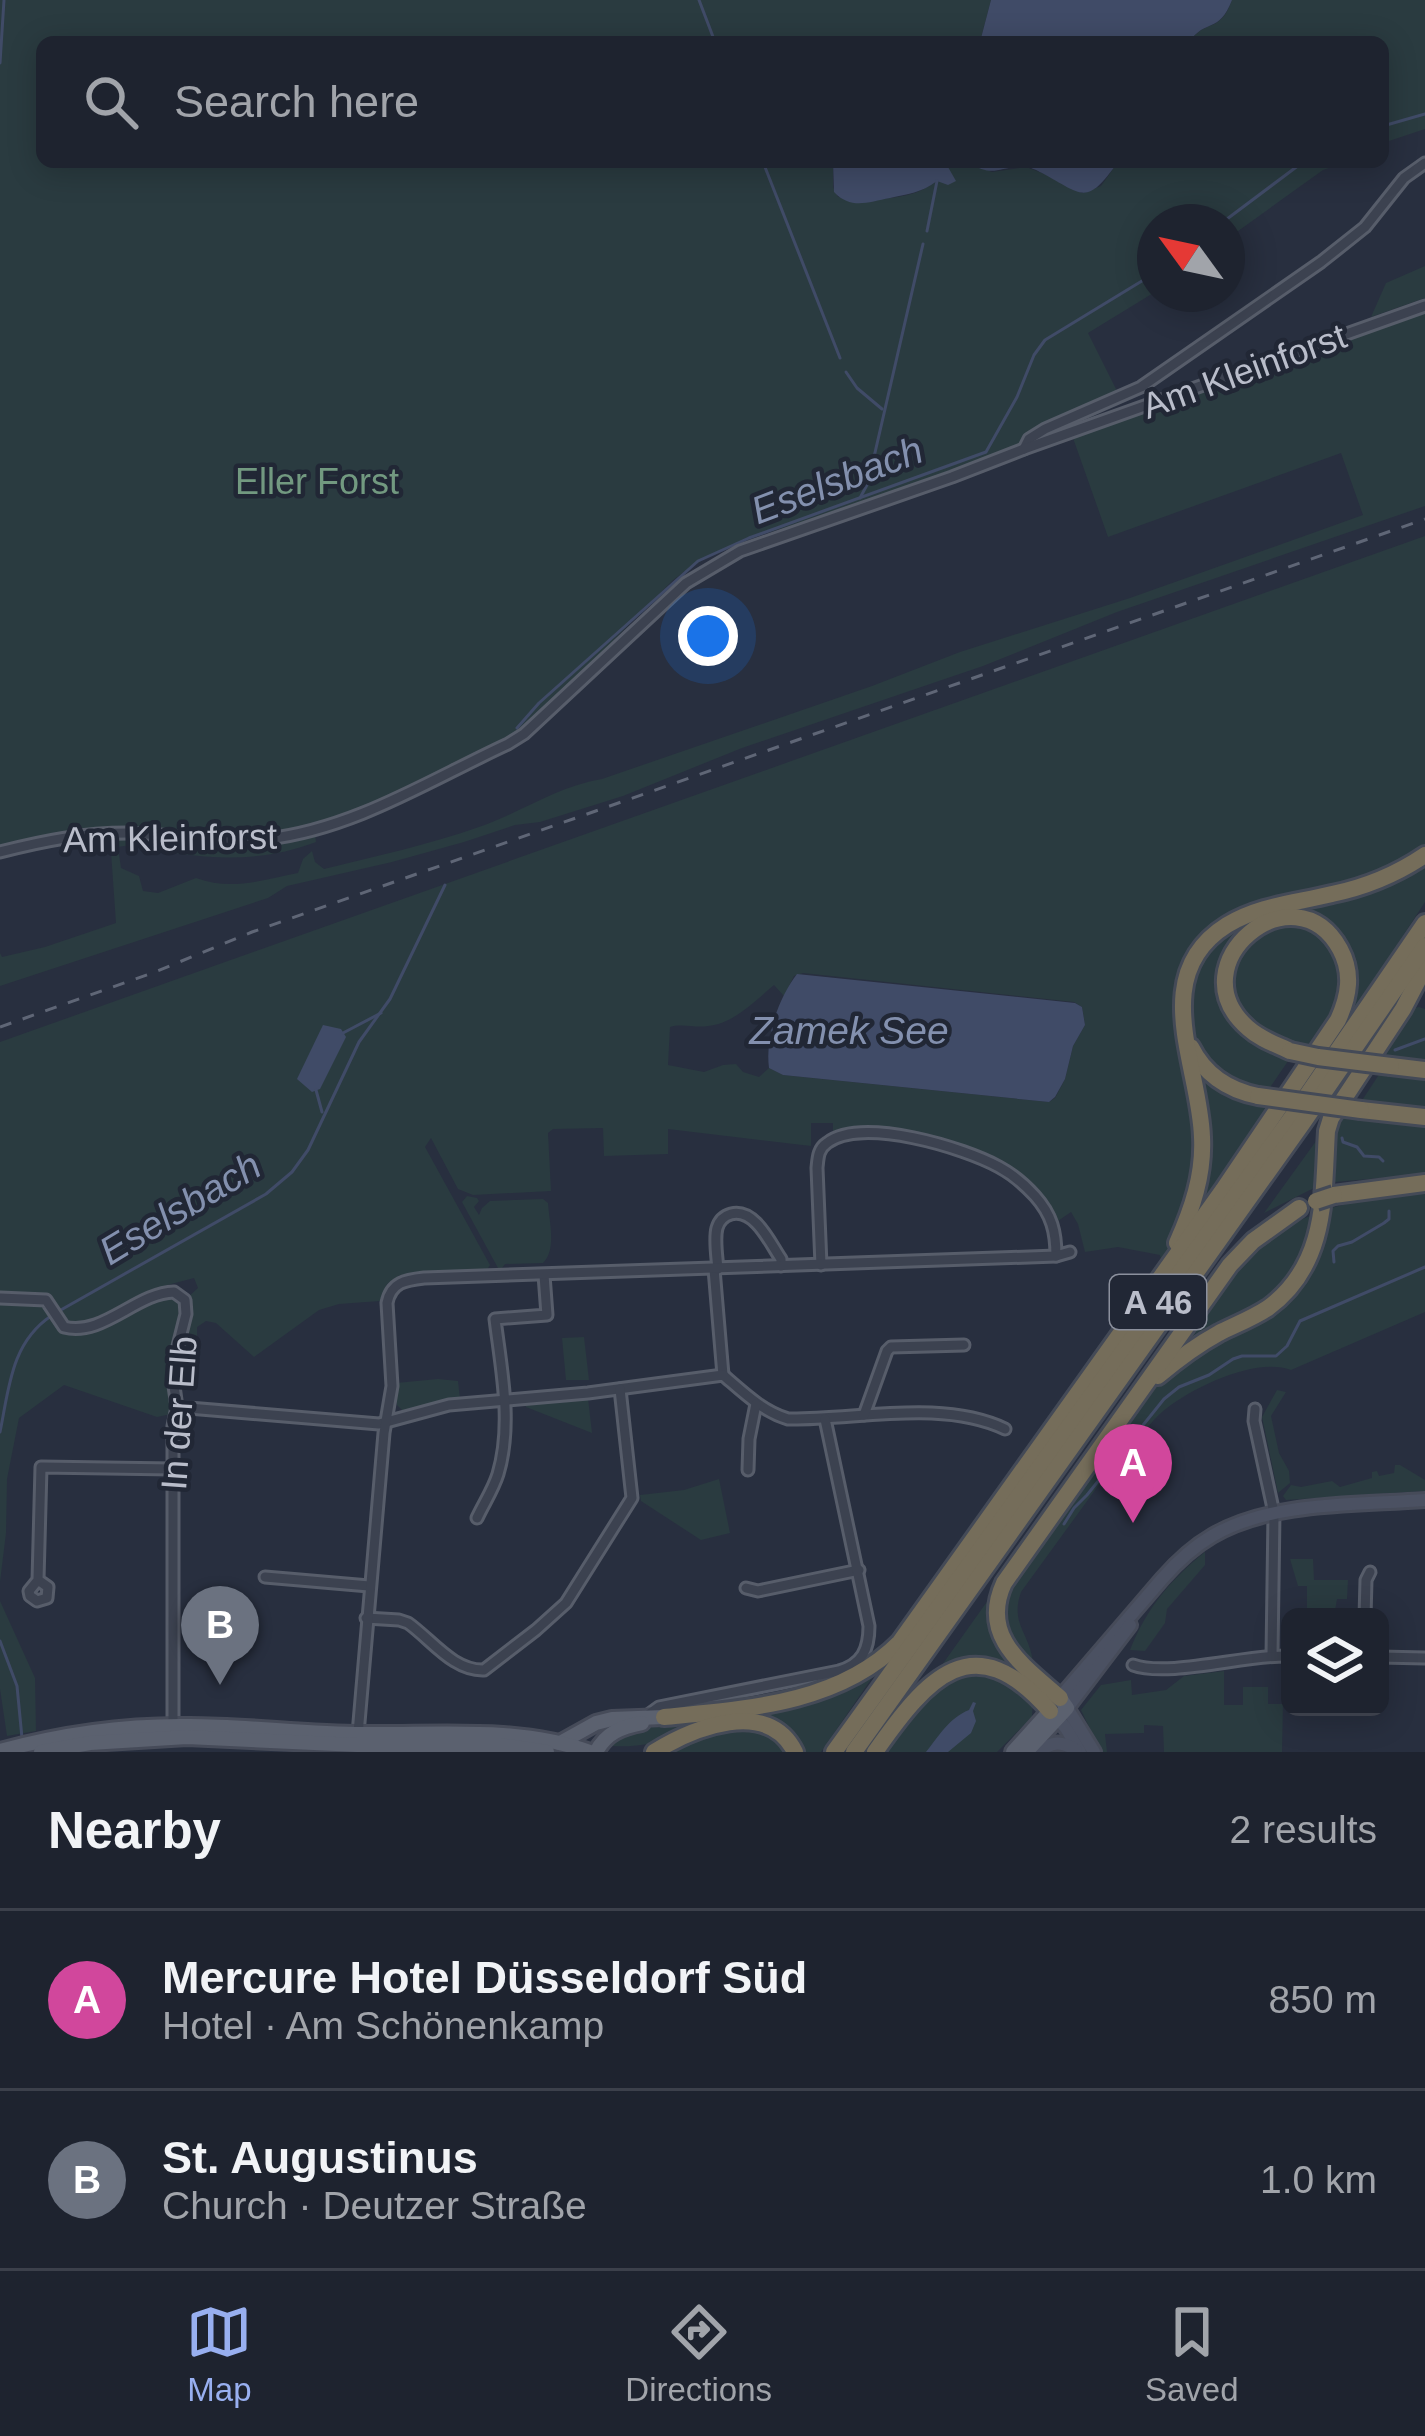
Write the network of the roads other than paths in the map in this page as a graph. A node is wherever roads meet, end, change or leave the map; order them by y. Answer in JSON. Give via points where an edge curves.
{"nodes":[{"id":1,"x":1425,"y":163,"type":"edge"},
{"id":2,"x":1425,"y":306,"type":"edge"},
{"id":3,"x":1060,"y":423,"type":"junction"},
{"id":4,"x":1064,"y":435,"type":"junction"},
{"id":5,"x":1024,"y":448,"type":"junction"},
{"id":6,"x":0,"y":852,"type":"edge"},
{"id":7,"x":1425,"y":856,"type":"edge"},
{"id":8,"x":1425,"y":923,"type":"edge"},
{"id":9,"x":1425,"y":946,"type":"edge"},
{"id":10,"x":1425,"y":968,"type":"edge"},
{"id":11,"x":1185,"y":1035,"type":"junction"},
{"id":12,"x":1425,"y":1070,"type":"edge"},
{"id":13,"x":1425,"y":1117,"type":"edge"},
{"id":14,"x":1425,"y":1183,"type":"edge"},
{"id":15,"x":1316,"y":1201,"type":"junction"},
{"id":16,"x":1070,"y":1252,"type":"dead end"},
{"id":17,"x":1056,"y":1256,"type":"junction"},
{"id":18,"x":821,"y":1265,"type":"junction"},
{"id":19,"x":781,"y":1266,"type":"junction"},
{"id":20,"x":716,"y":1269,"type":"junction"},
{"id":21,"x":544,"y":1275,"type":"junction"},
{"id":22,"x":1162,"y":1276,"type":"junction"},
{"id":23,"x":1185,"y":1288,"type":"junction"},
{"id":24,"x":0,"y":1298,"type":"edge"},
{"id":25,"x":964,"y":1345,"type":"dead end"},
{"id":26,"x":723,"y":1375,"type":"junction"},
{"id":27,"x":620,"y":1389,"type":"junction"},
{"id":28,"x":505,"y":1402,"type":"junction"},
{"id":29,"x":756,"y":1404,"type":"junction"},
{"id":30,"x":1129,"y":1406,"type":"junction"},
{"id":31,"x":177,"y":1407,"type":"junction"},
{"id":32,"x":1255,"y":1409,"type":"dead end"},
{"id":33,"x":864,"y":1415,"type":"junction"},
{"id":34,"x":825,"y":1418,"type":"junction"},
{"id":35,"x":386,"y":1423,"type":"junction"},
{"id":36,"x":1005,"y":1429,"type":"dead end"},
{"id":37,"x":173,"y":1469,"type":"junction"},
{"id":38,"x":748,"y":1471,"type":"dead end"},
{"id":39,"x":1425,"y":1500,"type":"edge"},
{"id":40,"x":1274,"y":1513,"type":"junction"},
{"id":41,"x":477,"y":1518,"type":"dead end"},
{"id":42,"x":859,"y":1570,"type":"junction"},
{"id":43,"x":1370,"y":1572,"type":"dead end"},
{"id":44,"x":265,"y":1577,"type":"dead end"},
{"id":45,"x":38,"y":1580,"type":"dead end"},
{"id":46,"x":369,"y":1586,"type":"junction"},
{"id":47,"x":746,"y":1588,"type":"dead end"},
{"id":48,"x":1365,"y":1608,"type":"edge"},
{"id":49,"x":366,"y":1618,"type":"junction"},
{"id":50,"x":900,"y":1642,"type":"junction"},
{"id":51,"x":1272,"y":1655,"type":"junction"},
{"id":52,"x":1281,"y":1656,"type":"edge"},
{"id":53,"x":1389,"y":1658,"type":"edge"},
{"id":54,"x":1425,"y":1658,"type":"edge"},
{"id":55,"x":1133,"y":1665,"type":"dead end"},
{"id":56,"x":887,"y":1680,"type":"junction"},
{"id":57,"x":1062,"y":1711,"type":"junction"},
{"id":58,"x":652,"y":1716,"type":"junction"},
{"id":59,"x":173,"y":1732,"type":"junction"},
{"id":60,"x":691,"y":1734,"type":"junction"},
{"id":61,"x":357,"y":1740,"type":"junction"},
{"id":62,"x":434,"y":1744,"type":"edge"},
{"id":63,"x":554,"y":1747,"type":"edge"},
{"id":64,"x":36,"y":1748,"type":"edge"},
{"id":65,"x":7,"y":1749,"type":"edge"},
{"id":66,"x":410,"y":1749,"type":"edge"},
{"id":67,"x":593,"y":1752,"type":"edge"},
{"id":68,"x":654,"y":1752,"type":"edge"},
{"id":69,"x":667,"y":1752,"type":"edge"},
{"id":70,"x":795,"y":1752,"type":"edge"},
{"id":71,"x":834,"y":1752,"type":"edge"},
{"id":72,"x":854,"y":1752,"type":"edge"},
{"id":73,"x":875,"y":1752,"type":"edge"},
{"id":74,"x":1013,"y":1752,"type":"edge"},
{"id":75,"x":1026,"y":1752,"type":"edge"},
{"id":76,"x":1040,"y":1752,"type":"edge"},
{"id":77,"x":1079,"y":1752,"type":"edge"},
{"id":78,"x":1094,"y":1752,"type":"edge"}],
"edges":[{"from":1,"to":3,"type":"street","name":"Am Kleinforst","via":[[1321,262],[1141,387]]},
{"from":2,"to":4,"type":"street","name":"Am Kleinforst"},
{"from":3,"to":4,"type":"street"},
{"from":3,"to":5,"type":"street","name":"Am Kleinforst"},
{"from":4,"to":5,"type":"street","name":"Am Kleinforst"},
{"from":5,"to":6,"type":"street","name":"Am Kleinforst","via":[[721,560],[672,595],[524,734],[364,814],[264,840],[62,836]]},
{"from":7,"to":11,"type":"highway","via":[[1364,886],[1273,905],[1223,927],[1185,983]]},
{"from":8,"to":56,"type":"highway","number":"A 46"},
{"from":9,"to":23,"type":"highway","number":"A 46"},
{"from":10,"to":30,"type":"highway","via":[[1331,1118],[1320,1228],[1293,1282],[1268,1308],[1178,1359]]},
{"from":11,"to":13,"type":"highway","bridge":true,"via":[[1216,1079],[1244,1093]]},
{"from":11,"to":22,"type":"highway","via":[[1202,1156],[1191,1210]]},
{"from":12,"to":22,"type":"highway","bridge":true,"via":[[1318,1058],[1289,1051],[1251,1031],[1238,1018],[1226,973],[1254,927],[1288,917],[1335,940],[1348,968],[1346,1002],[1336,1024],[1223,1190]]},
{"from":14,"to":15,"type":"highway"},
{"from":15,"to":23,"type":"highway","via":[[1252,1230]]},
{"from":15,"to":30,"type":"highway","via":[[1241,1253]]},
{"from":16,"to":17,"type":"street"},
{"from":17,"to":18,"type":"street"},
{"from":17,"to":18,"type":"street","via":[[1044,1207],[998,1166],[932,1142],[868,1133],[831,1140],[819,1152]]},
{"from":18,"to":19,"type":"street"},
{"from":19,"to":20,"type":"street"},
{"from":19,"to":20,"type":"street","via":[[757,1224],[734,1213],[718,1226]]},
{"from":20,"to":21,"type":"street"},
{"from":20,"to":26,"type":"street"},
{"from":21,"to":28,"type":"street","via":[[547,1316],[494,1318]]},
{"from":21,"to":35,"type":"street","via":[[398,1284],[387,1303]]},
{"from":22,"to":50,"type":"highway"},
{"from":23,"to":72,"type":"highway","number":"A 46"},
{"from":24,"to":31,"type":"street","name":"In der Elb","via":[[46,1300],[68,1328],[83,1328],[161,1293],[182,1296]]},
{"from":25,"to":33,"type":"street","via":[[887,1351]]},
{"from":26,"to":27,"type":"street"},
{"from":26,"to":29,"type":"street"},
{"from":27,"to":28,"type":"street"},
{"from":27,"to":49,"type":"street","via":[[632,1498],[559,1610],[484,1670],[463,1666],[408,1623]]},
{"from":28,"to":35,"type":"street"},
{"from":28,"to":41,"type":"street","via":[[500,1468]]},
{"from":29,"to":34,"type":"street","via":[[788,1419]]},
{"from":29,"to":38,"type":"street"},
{"from":30,"to":57,"type":"highway","via":[[998,1596],[1002,1639]]},
{"from":31,"to":35,"type":"street"},
{"from":31,"to":37,"type":"street","name":"In der Elb"},
{"from":32,"to":40,"type":"street"},
{"from":33,"to":34,"type":"street"},
{"from":33,"to":36,"type":"street","via":[[952,1414]]},
{"from":34,"to":42,"type":"street"},
{"from":35,"to":46,"type":"street"},
{"from":37,"to":45,"type":"street","via":[[40,1467]]},
{"from":37,"to":59,"type":"street","name":"In der Elb"},
{"from":39,"to":40,"type":"main road"},
{"from":40,"to":51,"type":"street"},
{"from":40,"to":57,"type":"main road","via":[[1198,1544],[1177,1563],[1128,1615]]},
{"from":42,"to":47,"type":"street"},
{"from":42,"to":58,"type":"street","via":[[869,1627],[854,1665]]},
{"from":43,"to":48,"type":"street"},
{"from":44,"to":46,"type":"street"},
{"from":46,"to":49,"type":"street"},
{"from":49,"to":61,"type":"street"},
{"from":50,"to":56,"type":"highway"},
{"from":50,"to":58,"type":"highway","via":[[866,1671],[814,1694]]},
{"from":51,"to":52,"type":"street"},
{"from":51,"to":55,"type":"street"},
{"from":53,"to":54,"type":"street"},
{"from":56,"to":71,"type":"highway","number":"A 46"},
{"from":57,"to":73,"type":"highway","via":[[1006,1671],[969,1666],[926,1688]]},
{"from":57,"to":74,"type":"main road"},
{"from":57,"to":75,"type":"main road"},
{"from":57,"to":77,"type":"main road"},
{"from":57,"to":78,"type":"main road"},
{"from":58,"to":63,"type":"main road","via":[[611,1718]]},
{"from":58,"to":67,"type":"main road","via":[[607,1736]]},
{"from":59,"to":61,"type":"main road"},
{"from":59,"to":64,"type":"main road","via":[[85,1732]]},
{"from":60,"to":68,"type":"highway"},
{"from":60,"to":69,"type":"highway"},
{"from":60,"to":70,"type":"highway","via":[[758,1722],[782,1733]]},
{"from":61,"to":62,"type":"main road"},
{"from":61,"to":66,"type":"main road"},
{"from":62,"to":63,"type":"main road"},
{"from":62,"to":66,"type":"main road"},
{"from":63,"to":67,"type":"main road"},
{"from":64,"to":65,"type":"main road"},
{"from":76,"to":77,"type":"main road","via":[[1057,1742]]}]}
